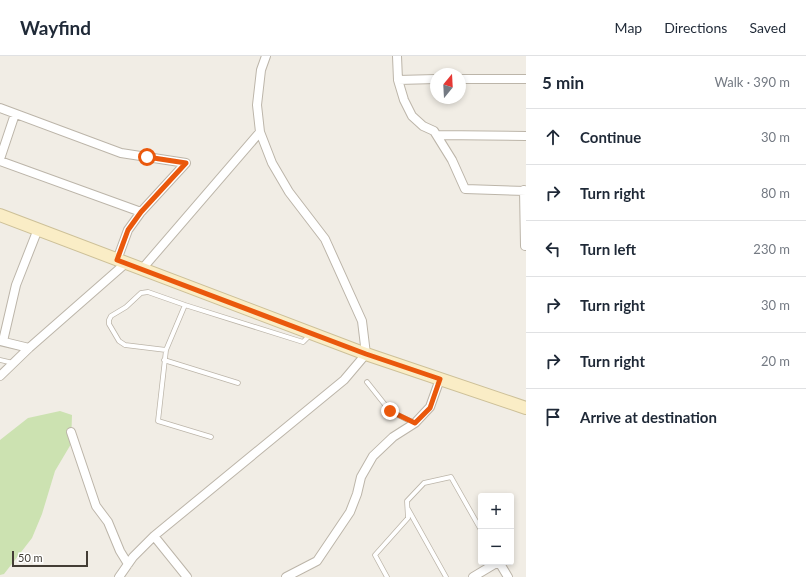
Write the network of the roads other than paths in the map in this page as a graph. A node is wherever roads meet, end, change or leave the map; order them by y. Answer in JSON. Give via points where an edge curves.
{"nodes":[{"id":1,"x":266,"y":56,"type":"edge"},
{"id":2,"x":397,"y":56,"type":"edge"},
{"id":3,"x":430,"y":79,"type":"edge"},
{"id":4,"x":466,"y":79,"type":"edge"},
{"id":5,"x":526,"y":79,"type":"edge"},
{"id":6,"x":398,"y":80,"type":"junction"},
{"id":7,"x":0,"y":108,"type":"edge"},
{"id":8,"x":16,"y":114,"type":"junction"},
{"id":9,"x":260,"y":132,"type":"junction"},
{"id":10,"x":437,"y":135,"type":"junction"},
{"id":11,"x":526,"y":136,"type":"edge"},
{"id":12,"x":0,"y":160,"type":"edge"},
{"id":13,"x":525,"y":190,"type":"edge"},
{"id":14,"x":141,"y":212,"type":"junction"},
{"id":15,"x":0,"y":215,"type":"edge"},
{"id":16,"x":38,"y":229,"type":"junction"},
{"id":17,"x":526,"y":246,"type":"edge"},
{"id":18,"x":122,"y":262,"type":"junction"},
{"id":19,"x":142,"y":269,"type":"junction"},
{"id":20,"x":184,"y":305,"type":"junction"},
{"id":21,"x":312,"y":334,"type":"junction"},
{"id":22,"x":2,"y":341,"type":"edge"},
{"id":23,"x":29,"y":348,"type":"junction"},
{"id":24,"x":166,"y":350,"type":"junction"},
{"id":25,"x":366,"y":354,"type":"junction"},
{"id":26,"x":0,"y":360,"type":"edge"},
{"id":27,"x":164,"y":360,"type":"junction"},
{"id":28,"x":14,"y":363,"type":"junction"},
{"id":29,"x":0,"y":376,"type":"edge"},
{"id":30,"x":440,"y":379,"type":"junction"},
{"id":31,"x":367,"y":382,"type":"dead end"},
{"id":32,"x":238,"y":383,"type":"dead end"},
{"id":33,"x":526,"y":408,"type":"edge"},
{"id":34,"x":415,"y":423,"type":"junction"},
{"id":35,"x":71,"y":432,"type":"dead end"},
{"id":36,"x":211,"y":438,"type":"dead end"},
{"id":37,"x":407,"y":507,"type":"junction"},
{"id":38,"x":480,"y":529,"type":"edge"},
{"id":39,"x":154,"y":536,"type":"junction"},
{"id":40,"x":128,"y":564,"type":"junction"},
{"id":41,"x":493,"y":565,"type":"edge"},
{"id":42,"x":500,"y":565,"type":"edge"},
{"id":43,"x":119,"y":577,"type":"edge"},
{"id":44,"x":187,"y":577,"type":"edge"},
{"id":45,"x":286,"y":577,"type":"edge"},
{"id":46,"x":387,"y":577,"type":"edge"},
{"id":47,"x":446,"y":577,"type":"edge"},
{"id":48,"x":473,"y":577,"type":"edge"},
{"id":49,"x":508,"y":577,"type":"edge"}],
"edges":[{"from":1,"to":9,"type":"street","via":[[261,70],[258,105]]},
{"from":2,"to":6,"type":"street"},
{"from":3,"to":6,"type":"street"},
{"from":4,"to":5,"type":"street"},
{"from":6,"to":10,"type":"street","via":[[412,116],[423,126],[434,130]]},
{"from":7,"to":8,"type":"street"},
{"from":8,"to":12,"type":"street"},
{"from":8,"to":14,"type":"street","via":[[121,153],[186,163]]},
{"from":9,"to":19,"type":"street"},
{"from":9,"to":25,"type":"street","via":[[272,163],[289,192],[325,239],[362,321]]},
{"from":10,"to":11,"type":"street"},
{"from":10,"to":13,"type":"street","via":[[465,189]]},
{"from":12,"to":14,"type":"street"},
{"from":13,"to":17,"type":"street"},
{"from":14,"to":18,"type":"street","via":[[128,230]]},
{"from":15,"to":16,"type":"street"},
{"from":16,"to":18,"type":"street"},
{"from":16,"to":22,"type":"street","via":[[16,285]]},
{"from":18,"to":19,"type":"street"},
{"from":18,"to":23,"type":"street"},
{"from":19,"to":21,"type":"street"},
{"from":20,"to":21,"type":"lane","via":[[303,342]]},
{"from":20,"to":24,"type":"lane"},
{"from":20,"to":24,"type":"lane","via":[[148,292],[141,293],[109,320],[119,341],[125,346]]},
{"from":21,"to":25,"type":"street"},
{"from":22,"to":23,"type":"street"},
{"from":23,"to":28,"type":"street"},
{"from":24,"to":27,"type":"lane"},
{"from":25,"to":30,"type":"street"},
{"from":25,"to":39,"type":"street","via":[[344,380]]},
{"from":26,"to":28,"type":"lane"},
{"from":27,"to":32,"type":"lane"},
{"from":27,"to":36,"type":"lane","via":[[158,421]]},
{"from":28,"to":29,"type":"street"},
{"from":30,"to":33,"type":"street"},
{"from":30,"to":34,"type":"street","via":[[430,408]]},
{"from":31,"to":34,"type":"lane","via":[[390,411]]},
{"from":34,"to":45,"type":"street","via":[[393,437],[373,456],[361,477],[350,512],[317,561]]},
{"from":35,"to":40,"type":"street","via":[[96,506],[108,522]]},
{"from":37,"to":38,"type":"lane","via":[[407,501],[424,484],[451,477]]},
{"from":37,"to":46,"type":"lane","via":[[408,518],[375,555]]},
{"from":37,"to":47,"type":"lane"},
{"from":39,"to":40,"type":"street"},
{"from":39,"to":44,"type":"street"},
{"from":40,"to":43,"type":"street"},
{"from":41,"to":48,"type":"street"},
{"from":42,"to":49,"type":"street"}]}
